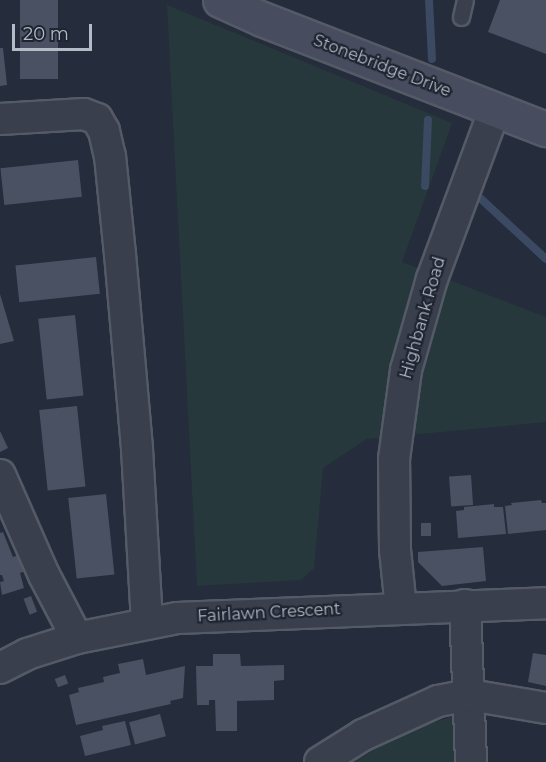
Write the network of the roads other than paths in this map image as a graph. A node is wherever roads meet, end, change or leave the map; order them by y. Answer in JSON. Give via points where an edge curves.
{"nodes":[{"id":1,"x":220,"y":0,"type":"edge"},
{"id":2,"x":465,"y":0,"type":"edge"},
{"id":3,"x":461,"y":17,"type":"dead end"},
{"id":4,"x":495,"y":109,"type":"junction"},
{"id":5,"x":0,"y":119,"type":"edge"},
{"id":6,"x":546,"y":129,"type":"edge"},
{"id":7,"x":0,"y":475,"type":"edge"},
{"id":8,"x":546,"y":603,"type":"edge"},
{"id":9,"x":465,"y":605,"type":"junction"},
{"id":10,"x":401,"y":608,"type":"junction"},
{"id":11,"x":147,"y":622,"type":"junction"},
{"id":12,"x":77,"y":638,"type":"junction"},
{"id":13,"x":0,"y":668,"type":"edge"},
{"id":14,"x":470,"y":695,"type":"junction"},
{"id":15,"x":546,"y":708,"type":"edge"},
{"id":16,"x":320,"y":762,"type":"edge"},
{"id":17,"x":471,"y":762,"type":"edge"}],
"edges":[{"from":1,"to":4,"type":"street","name":"Stonebridge Drive"},
{"from":2,"to":3,"type":"lane"},
{"from":4,"to":6,"type":"street","name":"Stonebridge Drive"},
{"from":4,"to":10,"type":"street","name":"Highbank Road","via":[[432,279],[406,370],[394,459],[394,550]]},
{"from":5,"to":11,"type":"street","via":[[84,114],[97,119],[104,131],[122,266]]},
{"from":7,"to":12,"type":"street","via":[[39,565]]},
{"from":8,"to":9,"type":"street","name":"Fairlawn Crescent"},
{"from":9,"to":10,"type":"street","name":"Fairlawn Crescent"},
{"from":9,"to":14,"type":"street"},
{"from":10,"to":11,"type":"street","name":"Fairlawn Crescent","via":[[250,613]]},
{"from":11,"to":12,"type":"street","name":"Fairlawn Crescent"},
{"from":12,"to":13,"type":"street","name":"Fairlawn Crescent","via":[[27,654]]},
{"from":14,"to":15,"type":"street"},
{"from":14,"to":16,"type":"street","via":[[438,701],[402,717]]},
{"from":14,"to":17,"type":"street"}]}
